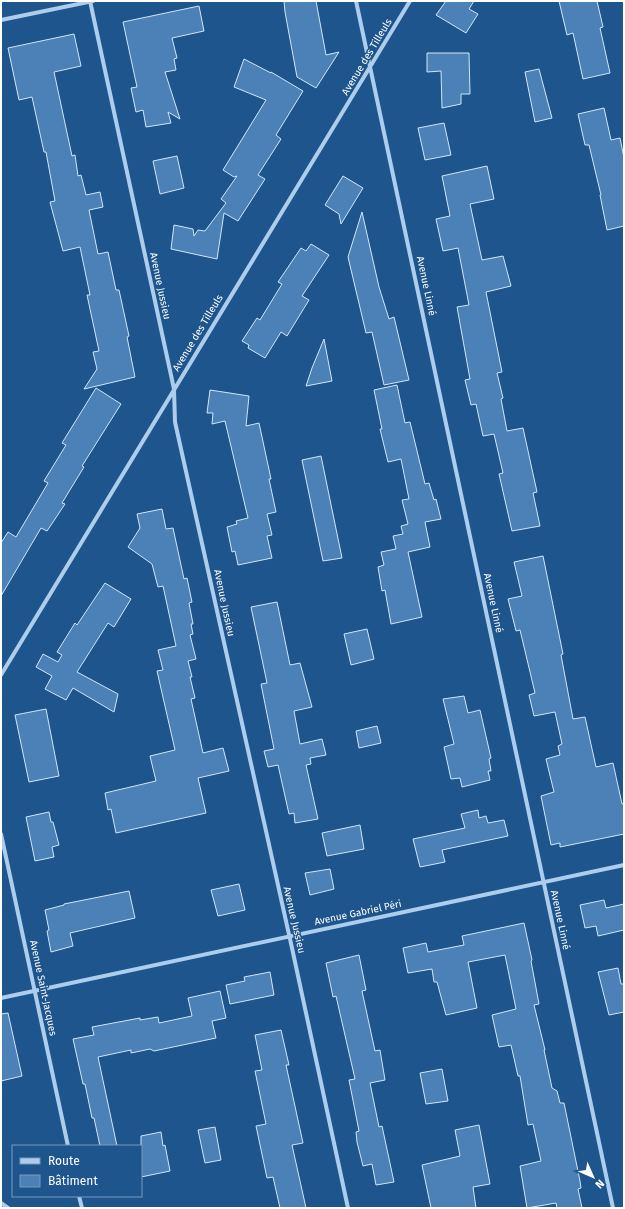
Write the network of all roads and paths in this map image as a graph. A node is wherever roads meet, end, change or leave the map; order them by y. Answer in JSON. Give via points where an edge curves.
{"nodes":[{"id":1,"x":91,"y":1,"type":"edge"},
{"id":2,"x":356,"y":1,"type":"edge"},
{"id":3,"x":410,"y":1,"type":"edge"},
{"id":4,"x":1,"y":20,"type":"edge"},
{"id":5,"x":371,"y":66,"type":"junction"},
{"id":6,"x":174,"y":389,"type":"junction"},
{"id":7,"x":1,"y":675,"type":"edge"},
{"id":8,"x":1,"y":834,"type":"edge"},
{"id":9,"x":624,"y":865,"type":"edge"},
{"id":10,"x":544,"y":882,"type":"junction"},
{"id":11,"x":288,"y":936,"type":"junction"},
{"id":12,"x":35,"y":991,"type":"junction"},
{"id":13,"x":1,"y":998,"type":"edge"},
{"id":14,"x":68,"y":1145,"type":"edge"},
{"id":15,"x":79,"y":1197,"type":"edge"},
{"id":16,"x":1,"y":1203,"type":"edge"},
{"id":17,"x":8,"y":1208,"type":"edge"},
{"id":18,"x":82,"y":1208,"type":"edge"},
{"id":19,"x":348,"y":1208,"type":"edge"},
{"id":20,"x":613,"y":1208,"type":"edge"}],
"edges":[{"from":1,"to":4,"type":"street"},
{"from":1,"to":6,"type":"street","name":"Avenue Jussieu"},
{"from":2,"to":5,"type":"street","name":"Avenue Linné"},
{"from":3,"to":5,"type":"street","name":"Avenue des Tilleuls"},
{"from":5,"to":6,"type":"street","name":"Avenue des Tilleuls"},
{"from":5,"to":10,"type":"street","name":"Avenue Linné"},
{"from":6,"to":7,"type":"street","name":"Avenue des Tilleuls"},
{"from":6,"to":11,"type":"street","name":"Avenue Jussieu","via":[[175,422]]},
{"from":8,"to":12,"type":"street","name":"Avenue Saint-Jacques"},
{"from":9,"to":10,"type":"street","name":"Avenue Gabriel Péri"},
{"from":10,"to":11,"type":"street","name":"Avenue Gabriel Péri"},
{"from":10,"to":20,"type":"street","name":"Avenue Linné"},
{"from":11,"to":12,"type":"street","name":"Avenue Gabriel Péri"},
{"from":11,"to":19,"type":"street","name":"Avenue Jussieu"},
{"from":12,"to":13,"type":"street","name":"Avenue Gabriel Péri"},
{"from":12,"to":14,"type":"street","name":"Avenue Saint-Jacques"},
{"from":15,"to":18,"type":"street"},
{"from":16,"to":17,"type":"street"}]}
